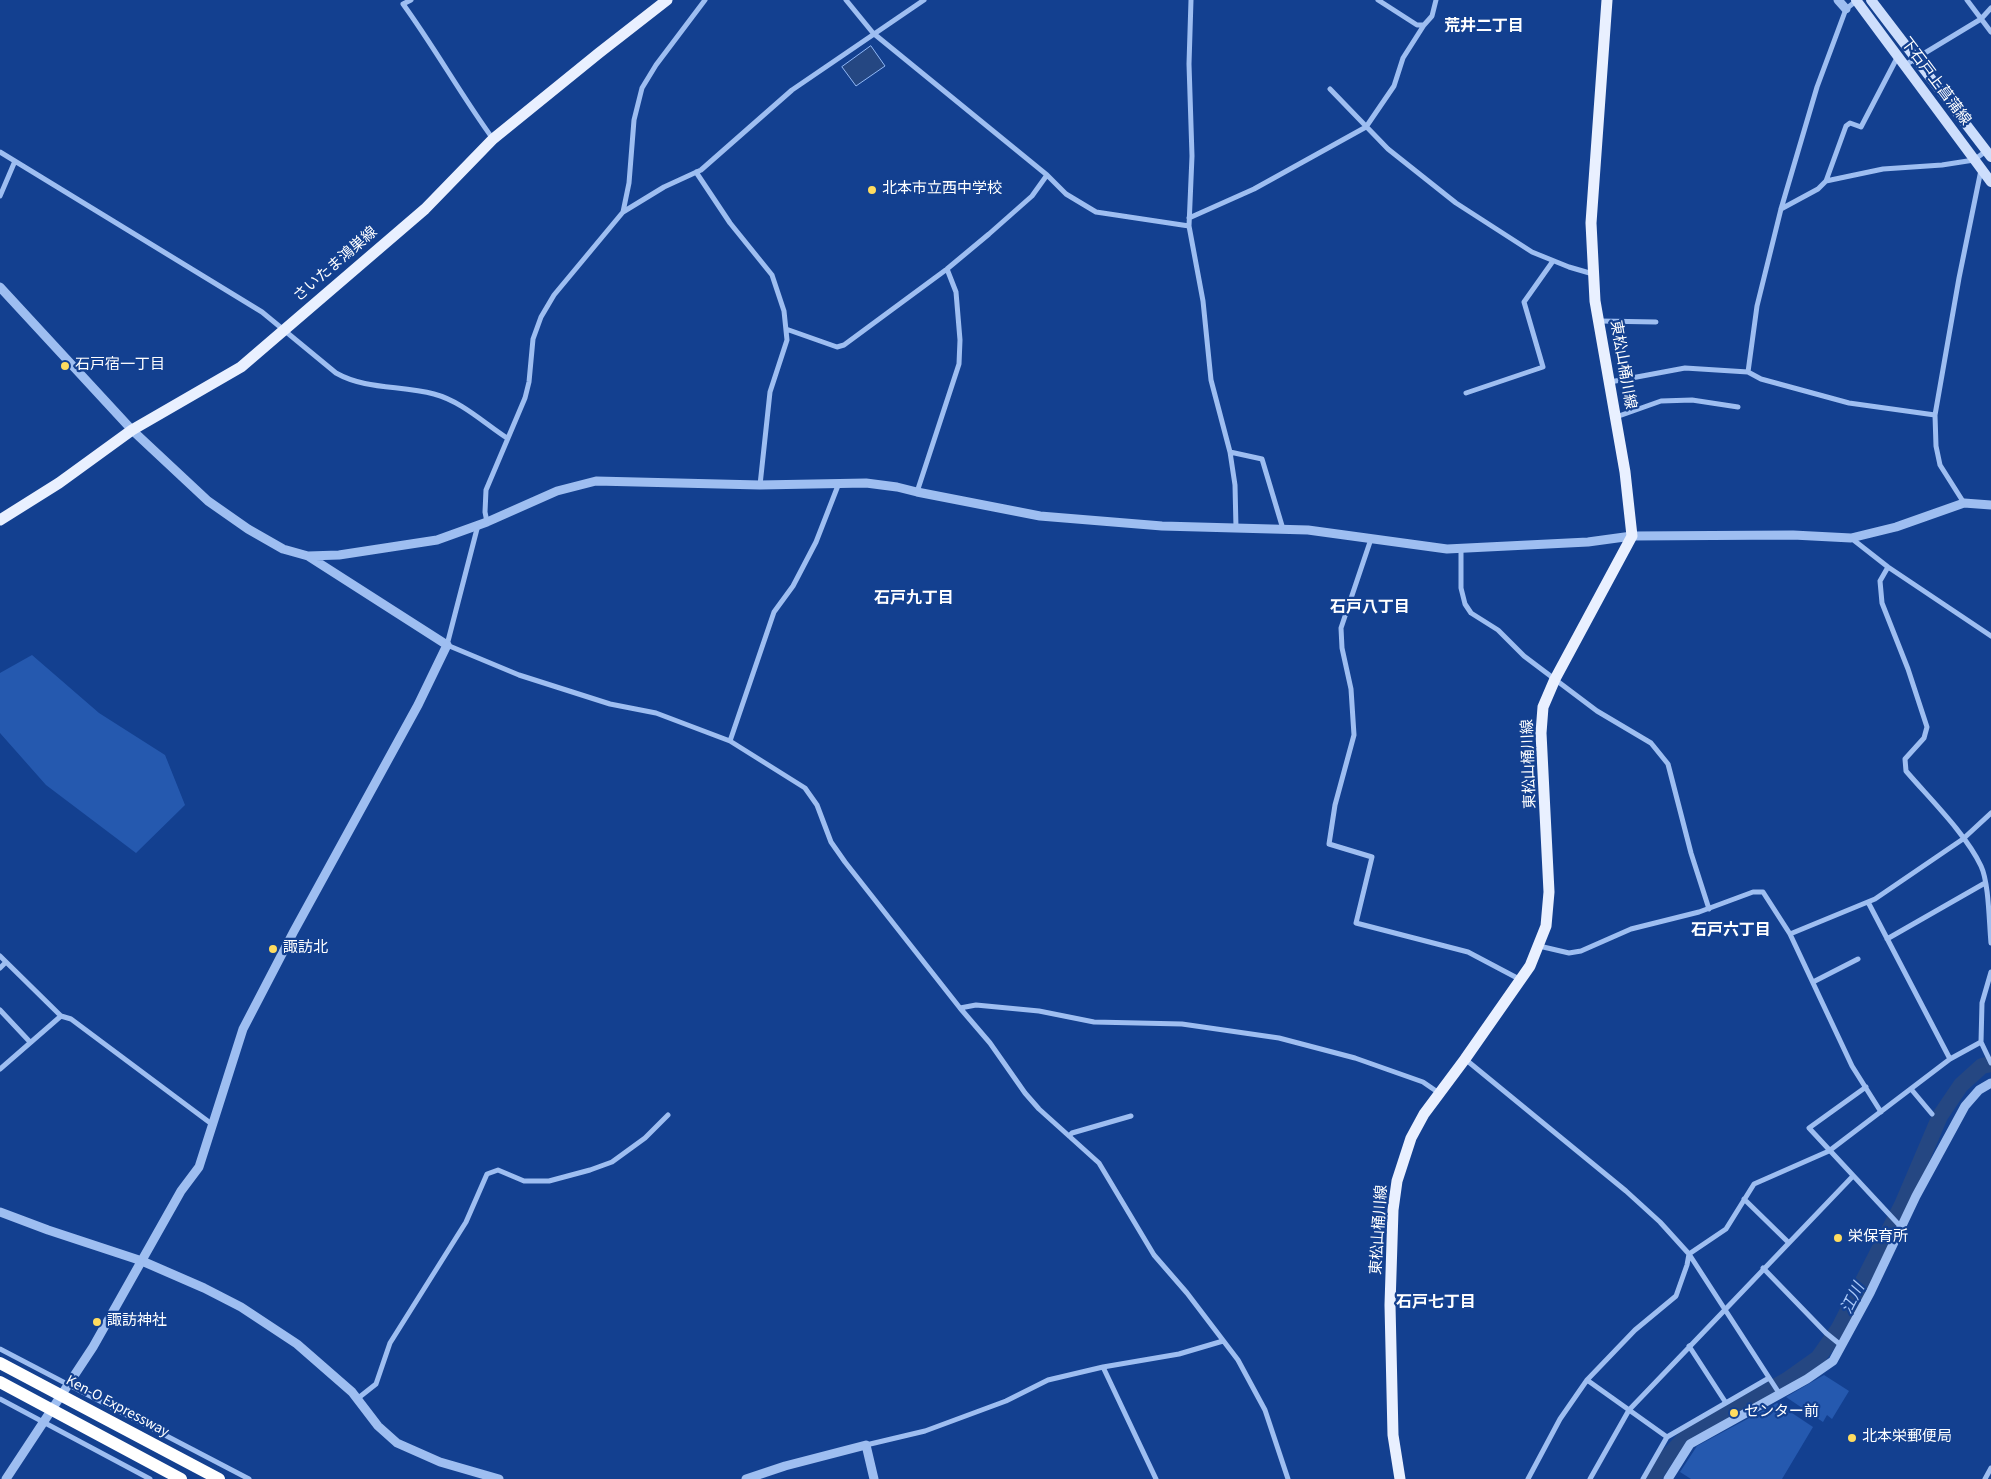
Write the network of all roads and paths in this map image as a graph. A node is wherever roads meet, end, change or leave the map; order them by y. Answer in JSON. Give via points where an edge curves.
{"nodes":[{"id":1,"x":411,"y":0,"type":"edge"},
{"id":2,"x":666,"y":0,"type":"edge"},
{"id":3,"x":706,"y":0,"type":"edge"},
{"id":4,"x":846,"y":0,"type":"edge"},
{"id":5,"x":924,"y":0,"type":"edge"},
{"id":6,"x":1191,"y":0,"type":"edge"},
{"id":7,"x":1378,"y":0,"type":"edge"},
{"id":8,"x":1436,"y":0,"type":"edge"},
{"id":9,"x":1607,"y":0,"type":"edge"},
{"id":10,"x":1838,"y":0,"type":"edge"},
{"id":11,"x":1872,"y":0,"type":"edge"},
{"id":12,"x":1967,"y":0,"type":"edge"},
{"id":13,"x":1856,"y":1,"type":"edge"},
{"id":14,"x":1991,"y":8,"type":"edge"},
{"id":15,"x":1846,"y":9,"type":"junction"},
{"id":16,"x":1981,"y":19,"type":"junction"},
{"id":17,"x":1424,"y":25,"type":"junction"},
{"id":18,"x":1991,"y":32,"type":"edge"},
{"id":19,"x":873,"y":33,"type":"junction"},
{"id":20,"x":1898,"y":56,"type":"junction"},
{"id":21,"x":1914,"y":58,"type":"junction"},
{"id":22,"x":1904,"y":65,"type":"junction"},
{"id":23,"x":1330,"y":89,"type":"dead end"},
{"id":24,"x":1366,"y":127,"type":"junction"},
{"id":25,"x":493,"y":139,"type":"junction"},
{"id":26,"x":0,"y":152,"type":"edge"},
{"id":27,"x":1989,"y":153,"type":"edge"},
{"id":28,"x":1974,"y":160,"type":"junction"},
{"id":29,"x":15,"y":161,"type":"junction"},
{"id":30,"x":1981,"y":169,"type":"junction"},
{"id":31,"x":696,"y":172,"type":"junction"},
{"id":32,"x":1047,"y":174,"type":"junction"},
{"id":33,"x":1826,"y":181,"type":"junction"},
{"id":34,"x":1991,"y":182,"type":"edge"},
{"id":35,"x":0,"y":196,"type":"edge"},
{"id":36,"x":1781,"y":210,"type":"junction"},
{"id":37,"x":623,"y":212,"type":"junction"},
{"id":38,"x":1190,"y":218,"type":"junction"},
{"id":39,"x":1189,"y":226,"type":"junction"},
{"id":40,"x":1553,"y":261,"type":"junction"},
{"id":41,"x":947,"y":269,"type":"junction"},
{"id":42,"x":1593,"y":274,"type":"junction"},
{"id":43,"x":0,"y":287,"type":"edge"},
{"id":44,"x":1599,"y":321,"type":"junction"},
{"id":45,"x":1656,"y":322,"type":"dead end"},
{"id":46,"x":786,"y":329,"type":"junction"},
{"id":47,"x":284,"y":331,"type":"junction"},
{"id":48,"x":1748,"y":372,"type":"junction"},
{"id":49,"x":1610,"y":382,"type":"junction"},
{"id":50,"x":1466,"y":393,"type":"dead end"},
{"id":51,"x":1738,"y":407,"type":"dead end"},
{"id":52,"x":1935,"y":415,"type":"junction"},
{"id":53,"x":1616,"y":418,"type":"junction"},
{"id":54,"x":132,"y":430,"type":"junction"},
{"id":55,"x":507,"y":438,"type":"junction"},
{"id":56,"x":1230,"y":452,"type":"junction"},
{"id":57,"x":839,"y":483,"type":"junction"},
{"id":58,"x":760,"y":485,"type":"junction"},
{"id":59,"x":917,"y":492,"type":"junction"},
{"id":60,"x":1964,"y":503,"type":"junction"},
{"id":61,"x":1991,"y":505,"type":"edge"},
{"id":62,"x":0,"y":520,"type":"edge"},
{"id":63,"x":483,"y":524,"type":"junction"},
{"id":64,"x":1236,"y":528,"type":"junction"},
{"id":65,"x":1283,"y":529,"type":"junction"},
{"id":66,"x":1632,"y":536,"type":"junction"},
{"id":67,"x":1851,"y":538,"type":"junction"},
{"id":68,"x":1370,"y":539,"type":"junction"},
{"id":69,"x":1461,"y":548,"type":"junction"},
{"id":70,"x":308,"y":556,"type":"junction"},
{"id":71,"x":1888,"y":567,"type":"junction"},
{"id":72,"x":1991,"y":636,"type":"edge"},
{"id":73,"x":448,"y":645,"type":"junction"},
{"id":74,"x":1555,"y":679,"type":"junction"},
{"id":75,"x":730,"y":742,"type":"junction"},
{"id":76,"x":1991,"y":813,"type":"edge"},
{"id":77,"x":1963,"y":838,"type":"junction"},
{"id":78,"x":1986,"y":883,"type":"junction"},
{"id":79,"x":1868,"y":902,"type":"junction"},
{"id":80,"x":1709,"y":909,"type":"junction"},
{"id":81,"x":1790,"y":934,"type":"junction"},
{"id":82,"x":1887,"y":939,"type":"junction"},
{"id":83,"x":1991,"y":942,"type":"edge"},
{"id":84,"x":1539,"y":946,"type":"junction"},
{"id":85,"x":0,"y":956,"type":"edge"},
{"id":86,"x":1858,"y":959,"type":"dead end"},
{"id":87,"x":6,"y":962,"type":"junction"},
{"id":88,"x":0,"y":968,"type":"edge"},
{"id":89,"x":1991,"y":972,"type":"edge"},
{"id":90,"x":1520,"y":980,"type":"junction"},
{"id":91,"x":1813,"y":982,"type":"junction"},
{"id":92,"x":960,"y":1008,"type":"junction"},
{"id":93,"x":0,"y":1010,"type":"edge"},
{"id":94,"x":61,"y":1016,"type":"junction"},
{"id":95,"x":30,"y":1042,"type":"junction"},
{"id":96,"x":1981,"y":1042,"type":"junction"},
{"id":97,"x":1465,"y":1059,"type":"junction"},
{"id":98,"x":1950,"y":1059,"type":"junction"},
{"id":99,"x":1991,"y":1064,"type":"edge"},
{"id":100,"x":0,"y":1069,"type":"edge"},
{"id":101,"x":1991,"y":1083,"type":"edge"},
{"id":102,"x":1866,"y":1087,"type":"junction"},
{"id":103,"x":1911,"y":1089,"type":"junction"},
{"id":104,"x":1440,"y":1093,"type":"junction"},
{"id":105,"x":1881,"y":1112,"type":"junction"},
{"id":106,"x":1932,"y":1114,"type":"dead end"},
{"id":107,"x":668,"y":1115,"type":"dead end"},
{"id":108,"x":1131,"y":1116,"type":"dead end"},
{"id":109,"x":213,"y":1125,"type":"junction"},
{"id":110,"x":1069,"y":1136,"type":"junction"},
{"id":111,"x":1828,"y":1150,"type":"junction"},
{"id":112,"x":1853,"y":1176,"type":"junction"},
{"id":113,"x":1744,"y":1199,"type":"junction"},
{"id":114,"x":0,"y":1212,"type":"edge"},
{"id":115,"x":1902,"y":1227,"type":"junction"},
{"id":116,"x":1788,"y":1242,"type":"junction"},
{"id":117,"x":1689,"y":1254,"type":"junction"},
{"id":118,"x":142,"y":1261,"type":"junction"},
{"id":119,"x":1763,"y":1268,"type":"junction"},
{"id":120,"x":1724,"y":1309,"type":"junction"},
{"id":121,"x":1223,"y":1341,"type":"junction"},
{"id":122,"x":1689,"y":1346,"type":"junction"},
{"id":123,"x":1842,"y":1346,"type":"junction"},
{"id":124,"x":0,"y":1349,"type":"edge"},
{"id":125,"x":0,"y":1363,"type":"edge"},
{"id":126,"x":1103,"y":1367,"type":"junction"},
{"id":127,"x":1770,"y":1378,"type":"junction"},
{"id":128,"x":1587,"y":1380,"type":"junction"},
{"id":129,"x":0,"y":1382,"type":"edge"},
{"id":130,"x":69,"y":1384,"type":"junction"},
{"id":131,"x":1779,"y":1393,"type":"junction"},
{"id":132,"x":357,"y":1399,"type":"junction"},
{"id":133,"x":0,"y":1400,"type":"edge"},
{"id":134,"x":1726,"y":1403,"type":"junction"},
{"id":135,"x":1629,"y":1410,"type":"junction"},
{"id":136,"x":44,"y":1422,"type":"junction"},
{"id":137,"x":1667,"y":1437,"type":"junction"},
{"id":138,"x":866,"y":1445,"type":"junction"},
{"id":139,"x":1991,"y":1468,"type":"edge"},
{"id":140,"x":6,"y":1479,"type":"edge"},
{"id":141,"x":150,"y":1479,"type":"edge"},
{"id":142,"x":181,"y":1479,"type":"edge"},
{"id":143,"x":219,"y":1479,"type":"edge"},
{"id":144,"x":249,"y":1479,"type":"edge"},
{"id":145,"x":499,"y":1479,"type":"edge"},
{"id":146,"x":746,"y":1479,"type":"edge"},
{"id":147,"x":874,"y":1479,"type":"edge"},
{"id":148,"x":1156,"y":1479,"type":"edge"},
{"id":149,"x":1288,"y":1479,"type":"edge"},
{"id":150,"x":1400,"y":1479,"type":"edge"},
{"id":151,"x":1528,"y":1479,"type":"edge"},
{"id":152,"x":1590,"y":1479,"type":"edge"},
{"id":153,"x":1643,"y":1479,"type":"edge"},
{"id":154,"x":1668,"y":1479,"type":"edge"},
{"id":155,"x":1985,"y":1479,"type":"edge"}],
"edges":[{"from":1,"to":25,"type":"street","via":[[403,4]]},
{"from":2,"to":25,"type":"main road","name":"さいたま鴻巣線"},
{"from":3,"to":37,"type":"street","via":[[642,88],[634,120],[629,183]]},
{"from":4,"to":19,"type":"street"},
{"from":5,"to":19,"type":"street"},
{"from":6,"to":38,"type":"street"},
{"from":7,"to":17,"type":"street","via":[[1417,25]]},
{"from":8,"to":17,"type":"street","via":[[1432,16]]},
{"from":9,"to":42,"type":"main road","name":"東松山桶川線","via":[[1591,223]]},
{"from":10,"to":15,"type":"street"},
{"from":11,"to":21,"type":"main road","name":"下石戸上菖蒲線"},
{"from":12,"to":16,"type":"street"},
{"from":13,"to":15,"type":"street"},
{"from":13,"to":20,"type":"main road","name":"下石戸上菖蒲線"},
{"from":14,"to":16,"type":"street"},
{"from":15,"to":36,"type":"street","via":[[1818,87]]},
{"from":16,"to":18,"type":"street"},
{"from":16,"to":21,"type":"street"},
{"from":17,"to":24,"type":"street","via":[[1403,58],[1394,86]]},
{"from":19,"to":31,"type":"street","via":[[792,90]]},
{"from":19,"to":32,"type":"street"},
{"from":20,"to":22,"type":"main road","name":"下石戸上菖蒲線"},
{"from":20,"to":33,"type":"street","via":[[1861,127],[1850,123],[1846,126]]},
{"from":21,"to":22,"type":"street"},
{"from":21,"to":27,"type":"main road","name":"下石戸上菖蒲線"},
{"from":22,"to":28,"type":"main road","name":"下石戸上菖蒲線"},
{"from":23,"to":24,"type":"street"},
{"from":24,"to":38,"type":"street","via":[[1254,189]]},
{"from":24,"to":40,"type":"street","via":[[1388,149],[1456,203],[1532,252]]},
{"from":25,"to":47,"type":"main road","name":"さいたま鴻巣線","via":[[425,209]]},
{"from":26,"to":29,"type":"street"},
{"from":27,"to":28,"type":"street"},
{"from":28,"to":30,"type":"main road","name":"下石戸上菖蒲線"},
{"from":28,"to":33,"type":"street","via":[[1942,166],[1883,169]]},
{"from":29,"to":35,"type":"street"},
{"from":29,"to":47,"type":"street","via":[[262,312]]},
{"from":30,"to":34,"type":"main road","name":"下石戸上菖蒲線"},
{"from":30,"to":52,"type":"street"},
{"from":31,"to":37,"type":"street"},
{"from":31,"to":46,"type":"street","via":[[730,223],[772,275],[784,310]]},
{"from":32,"to":39,"type":"street","via":[[1066,194],[1096,212]]},
{"from":32,"to":41,"type":"street","via":[[1032,196]]},
{"from":33,"to":36,"type":"street"},
{"from":36,"to":48,"type":"street","via":[[1758,306]]},
{"from":37,"to":55,"type":"street","via":[[554,295],[541,316],[533,339],[525,398]]},
{"from":38,"to":39,"type":"street"},
{"from":39,"to":56,"type":"street","via":[[1203,302],[1211,380]]},
{"from":40,"to":42,"type":"street"},
{"from":40,"to":50,"type":"street","via":[[1524,302],[1543,367]]},
{"from":41,"to":46,"type":"street","via":[[844,344],[837,346]]},
{"from":41,"to":59,"type":"street","via":[[956,292],[959,364]]},
{"from":42,"to":44,"type":"main road","name":"東松山桶川線"},
{"from":43,"to":54,"type":"street"},
{"from":44,"to":45,"type":"street"},
{"from":44,"to":49,"type":"main road","name":"東松山桶川線"},
{"from":46,"to":58,"type":"street","via":[[787,340],[770,392]]},
{"from":47,"to":54,"type":"main road","name":"さいたま鴻巣線","via":[[241,367]]},
{"from":47,"to":55,"type":"street","via":[[350,381],[435,394],[454,402]]},
{"from":48,"to":49,"type":"street","via":[[1685,368]]},
{"from":48,"to":52,"type":"street","via":[[1849,403]]},
{"from":49,"to":53,"type":"main road","name":"東松山桶川線"},
{"from":51,"to":53,"type":"street","via":[[1692,400],[1661,401]]},
{"from":52,"to":60,"type":"street","via":[[1940,464]]},
{"from":53,"to":66,"type":"main road","name":"東松山桶川線"},
{"from":54,"to":62,"type":"main road","name":"さいたま鴻巣線","via":[[59,483]]},
{"from":54,"to":70,"type":"street","via":[[208,501],[283,550]]},
{"from":55,"to":63,"type":"street","via":[[486,490]]},
{"from":56,"to":64,"type":"street"},
{"from":56,"to":65,"type":"street","via":[[1262,459]]},
{"from":57,"to":58,"type":"street"},
{"from":57,"to":59,"type":"street","via":[[897,487]]},
{"from":57,"to":75,"type":"street","via":[[816,542],[793,586],[774,612]]},
{"from":58,"to":63,"type":"street","via":[[596,481],[557,490]]},
{"from":59,"to":64,"type":"street","via":[[1040,516],[1162,526]]},
{"from":60,"to":61,"type":"street"},
{"from":60,"to":67,"type":"street","via":[[1896,527]]},
{"from":63,"to":70,"type":"street","via":[[437,540],[338,555]]},
{"from":63,"to":73,"type":"street"},
{"from":64,"to":65,"type":"street"},
{"from":65,"to":68,"type":"street"},
{"from":66,"to":67,"type":"street"},
{"from":66,"to":69,"type":"street","via":[[1588,542]]},
{"from":66,"to":74,"type":"main road","name":"東松山桶川線"},
{"from":67,"to":71,"type":"street"},
{"from":68,"to":69,"type":"street"},
{"from":68,"to":90,"type":"street","via":[[1341,628],[1351,689],[1354,735],[1335,805],[1329,844],[1372,857],[1356,923],[1468,952]]},
{"from":69,"to":74,"type":"street","via":[[1464,604]]},
{"from":70,"to":73,"type":"street"},
{"from":71,"to":72,"type":"street"},
{"from":71,"to":77,"type":"street","via":[[1880,581],[1882,603],[1926,727],[1924,738],[1905,759],[1906,771]]},
{"from":73,"to":75,"type":"street","via":[[519,675],[610,704],[656,713]]},
{"from":73,"to":109,"type":"street","via":[[243,1029]]},
{"from":74,"to":80,"type":"street","via":[[1596,711],[1651,743],[1668,764]]},
{"from":74,"to":84,"type":"main road","name":"東松山桶川線","via":[[1543,707],[1541,733],[1549,892],[1546,926]]},
{"from":75,"to":92,"type":"street","via":[[805,788],[817,805],[831,842]]},
{"from":76,"to":77,"type":"street"},
{"from":77,"to":78,"type":"street","via":[[1982,866]]},
{"from":77,"to":79,"type":"street"},
{"from":78,"to":82,"type":"street"},
{"from":78,"to":83,"type":"street"},
{"from":79,"to":81,"type":"street"},
{"from":79,"to":82,"type":"street"},
{"from":80,"to":81,"type":"street","via":[[1753,892],[1763,892]]},
{"from":80,"to":84,"type":"street","via":[[1631,929],[1569,953]]},
{"from":81,"to":91,"type":"street"},
{"from":82,"to":98,"type":"street"},
{"from":84,"to":90,"type":"main road","name":"東松山桶川線"},
{"from":85,"to":87,"type":"street"},
{"from":86,"to":91,"type":"street"},
{"from":87,"to":88,"type":"street"},
{"from":87,"to":94,"type":"street"},
{"from":89,"to":96,"type":"street","via":[[1982,1003]]},
{"from":90,"to":97,"type":"main road","name":"東松山桶川線"},
{"from":91,"to":102,"type":"street","via":[[1852,1066]]},
{"from":92,"to":104,"type":"street","via":[[976,1005],[1039,1011],[1094,1022],[1182,1024],[1279,1038],[1355,1058],[1423,1082]]},
{"from":92,"to":110,"type":"street","via":[[990,1043],[1025,1093]]},
{"from":93,"to":95,"type":"street"},
{"from":94,"to":95,"type":"street"},
{"from":94,"to":109,"type":"street","via":[[70,1019]]},
{"from":95,"to":100,"type":"street"},
{"from":96,"to":98,"type":"street"},
{"from":96,"to":99,"type":"street"},
{"from":97,"to":104,"type":"main road","name":"東松山桶川線"},
{"from":97,"to":117,"type":"street","via":[[1626,1191]]},
{"from":98,"to":103,"type":"street"},
{"from":101,"to":115,"type":"street","via":[[1979,1090],[1965,1106]]},
{"from":102,"to":105,"type":"street"},
{"from":102,"to":111,"type":"street","via":[[1809,1128]]},
{"from":103,"to":105,"type":"street"},
{"from":103,"to":106,"type":"street"},
{"from":104,"to":150,"type":"main road","name":"東松山桶川線","via":[[1411,1138],[1397,1181],[1393,1210],[1390,1305],[1393,1435]]},
{"from":105,"to":111,"type":"street"},
{"from":107,"to":132,"type":"street","via":[[645,1138],[612,1162],[590,1170],[548,1181],[524,1181],[498,1170],[487,1174],[466,1222],[390,1343],[376,1384]]},
{"from":108,"to":110,"type":"street"},
{"from":109,"to":118,"type":"street","via":[[199,1167]]},
{"from":110,"to":121,"type":"street","via":[[1099,1163],[1154,1255]]},
{"from":111,"to":112,"type":"street"},
{"from":111,"to":113,"type":"street","via":[[1754,1184]]},
{"from":112,"to":115,"type":"street"},
{"from":112,"to":116,"type":"street"},
{"from":113,"to":116,"type":"street"},
{"from":113,"to":117,"type":"street","via":[[1726,1229]]},
{"from":114,"to":118,"type":"street"},
{"from":115,"to":123,"type":"street"},
{"from":116,"to":119,"type":"street"},
{"from":117,"to":120,"type":"street"},
{"from":117,"to":128,"type":"street","via":[[1676,1296],[1635,1330]]},
{"from":118,"to":130,"type":"street"},
{"from":118,"to":132,"type":"street","via":[[241,1307],[297,1344]]},
{"from":119,"to":120,"type":"street"},
{"from":119,"to":123,"type":"street"},
{"from":120,"to":122,"type":"street"},
{"from":120,"to":127,"type":"street"},
{"from":121,"to":126,"type":"street","via":[[1179,1354]]},
{"from":121,"to":149,"type":"street","via":[[1238,1360],[1265,1410]]},
{"from":122,"to":134,"type":"street"},
{"from":122,"to":135,"type":"street"},
{"from":123,"to":131,"type":"street","via":[[1833,1361],[1824,1368]]},
{"from":124,"to":130,"type":"street"},
{"from":125,"to":143,"type":"highway","name":"Ken-O Expressway","bridge":true},
{"from":126,"to":138,"type":"street","via":[[1048,1380],[925,1431]]},
{"from":126,"to":148,"type":"street"},
{"from":127,"to":131,"type":"street"},
{"from":127,"to":134,"type":"street"},
{"from":128,"to":135,"type":"street"},
{"from":128,"to":151,"type":"street","via":[[1560,1418]]},
{"from":129,"to":142,"type":"highway","bridge":true},
{"from":130,"to":136,"type":"street"},
{"from":130,"to":144,"type":"street"},
{"from":131,"to":154,"type":"street","via":[[1690,1444]]},
{"from":132,"to":145,"type":"street","via":[[378,1426],[398,1443],[440,1462]]},
{"from":133,"to":136,"type":"street"},
{"from":134,"to":137,"type":"street"},
{"from":135,"to":137,"type":"street"},
{"from":135,"to":152,"type":"street"},
{"from":136,"to":140,"type":"street"},
{"from":136,"to":141,"type":"street"},
{"from":137,"to":153,"type":"street"},
{"from":138,"to":146,"type":"street"},
{"from":138,"to":147,"type":"street"},
{"from":139,"to":155,"type":"street"}]}
